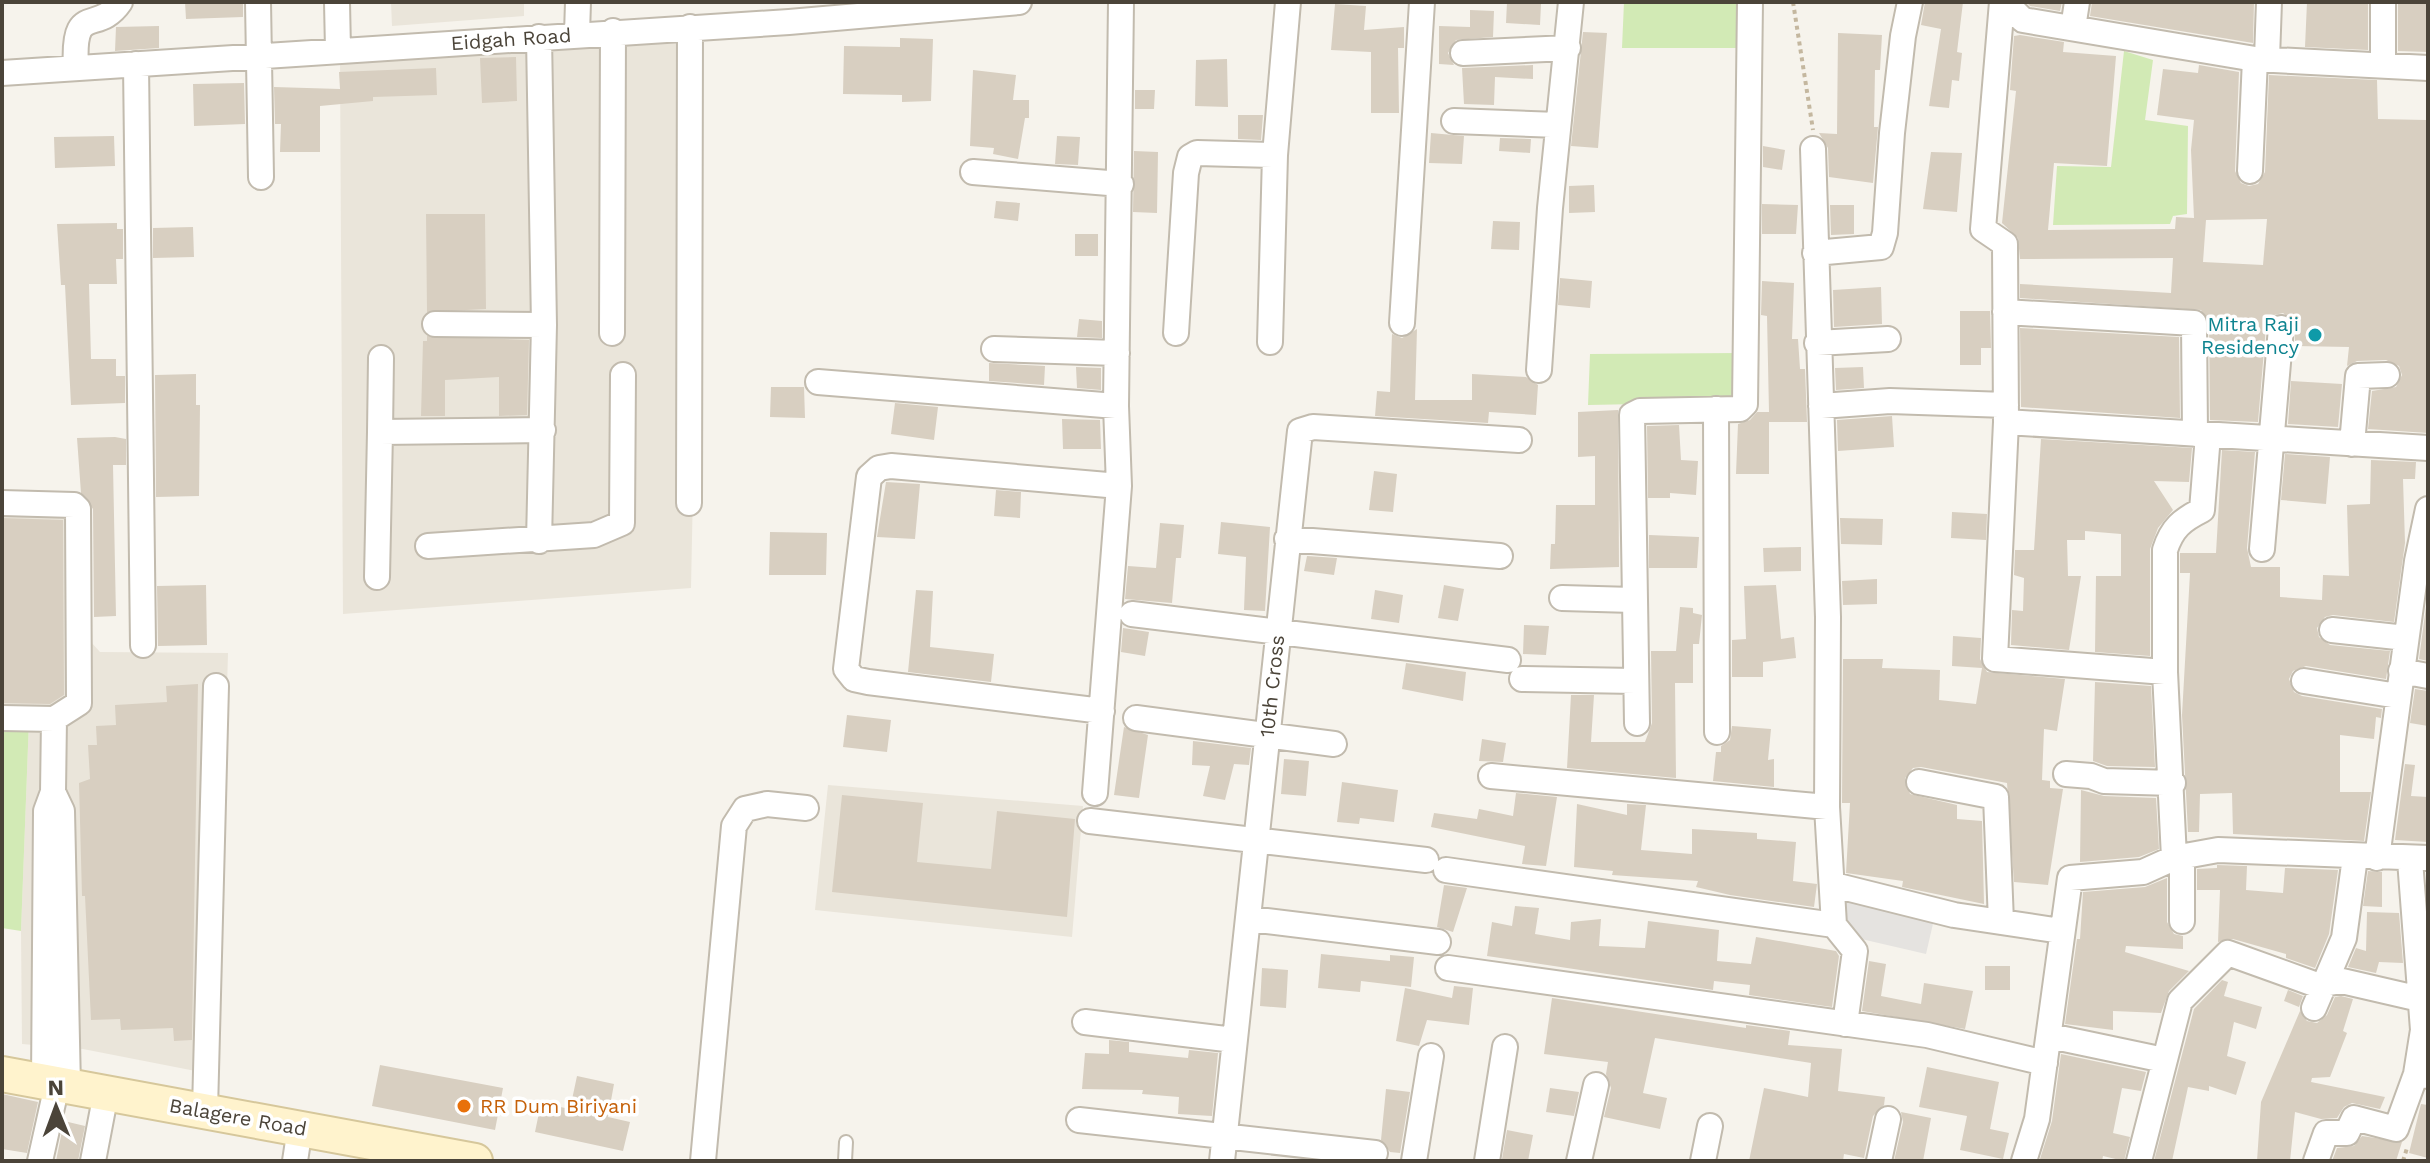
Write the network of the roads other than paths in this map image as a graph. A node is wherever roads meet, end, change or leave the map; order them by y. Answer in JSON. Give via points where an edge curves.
{"nodes":[{"id":1,"x":120,"y":2,"type":"edge"},
{"id":2,"x":258,"y":2,"type":"edge"},
{"id":3,"x":337,"y":2,"type":"edge"},
{"id":4,"x":578,"y":2,"type":"edge"},
{"id":5,"x":1019,"y":2,"type":"edge"},
{"id":6,"x":1121,"y":2,"type":"edge"},
{"id":7,"x":1288,"y":2,"type":"edge"},
{"id":8,"x":1422,"y":2,"type":"edge"},
{"id":9,"x":1571,"y":2,"type":"edge"},
{"id":10,"x":1750,"y":2,"type":"edge"},
{"id":11,"x":1910,"y":2,"type":"edge"},
{"id":12,"x":2004,"y":2,"type":"edge"},
{"id":13,"x":2077,"y":2,"type":"edge"},
{"id":14,"x":2269,"y":2,"type":"edge"},
{"id":15,"x":2383,"y":2,"type":"edge"},
{"id":16,"x":790,"y":12,"type":"edge"},
{"id":17,"x":690,"y":27,"type":"junction"},
{"id":18,"x":2073,"y":28,"type":"junction"},
{"id":19,"x":613,"y":31,"type":"junction"},
{"id":20,"x":577,"y":34,"type":"junction"},
{"id":21,"x":539,"y":37,"type":"junction"},
{"id":22,"x":1568,"y":48,"type":"junction"},
{"id":23,"x":338,"y":50,"type":"junction"},
{"id":24,"x":1463,"y":53,"type":"dead end"},
{"id":25,"x":258,"y":55,"type":"junction"},
{"id":26,"x":2261,"y":59,"type":"junction"},
{"id":27,"x":136,"y":64,"type":"junction"},
{"id":28,"x":2383,"y":64,"type":"junction"},
{"id":29,"x":76,"y":68,"type":"junction"},
{"id":30,"x":2428,"y":68,"type":"edge"},
{"id":31,"x":2,"y":73,"type":"edge"},
{"id":32,"x":1454,"y":121,"type":"dead end"},
{"id":33,"x":1558,"y":125,"type":"junction"},
{"id":34,"x":1813,"y":149,"type":"road end"},
{"id":35,"x":1275,"y":155,"type":"junction"},
{"id":36,"x":2250,"y":171,"type":"dead end"},
{"id":37,"x":973,"y":172,"type":"dead end"},
{"id":38,"x":261,"y":177,"type":"dead end"},
{"id":39,"x":1121,"y":184,"type":"junction"},
{"id":40,"x":1815,"y":253,"type":"junction"},
{"id":41,"x":2005,"y":312,"type":"junction"},
{"id":42,"x":1402,"y":323,"type":"dead end"},
{"id":43,"x":435,"y":324,"type":"dead end"},
{"id":44,"x":544,"y":325,"type":"junction"},
{"id":45,"x":2281,"y":328,"type":"dead end"},
{"id":46,"x":612,"y":333,"type":"dead end"},
{"id":47,"x":1176,"y":333,"type":"dead end"},
{"id":48,"x":1888,"y":339,"type":"dead end"},
{"id":49,"x":1270,"y":342,"type":"dead end"},
{"id":50,"x":1817,"y":343,"type":"junction"},
{"id":51,"x":994,"y":349,"type":"dead end"},
{"id":52,"x":1117,"y":353,"type":"junction"},
{"id":53,"x":381,"y":358,"type":"dead end"},
{"id":54,"x":1539,"y":370,"type":"dead end"},
{"id":55,"x":623,"y":375,"type":"dead end"},
{"id":56,"x":2387,"y":375,"type":"dead end"},
{"id":57,"x":818,"y":382,"type":"dead end"},
{"id":58,"x":1116,"y":406,"type":"junction"},
{"id":59,"x":1821,"y":406,"type":"junction"},
{"id":60,"x":1716,"y":409,"type":"junction"},
{"id":61,"x":2006,"y":414,"type":"junction"},
{"id":62,"x":543,"y":430,"type":"junction"},
{"id":63,"x":380,"y":432,"type":"junction"},
{"id":64,"x":2202,"y":435,"type":"junction"},
{"id":65,"x":1519,"y":440,"type":"dead end"},
{"id":66,"x":2272,"y":440,"type":"junction"},
{"id":67,"x":2352,"y":444,"type":"junction"},
{"id":68,"x":2428,"y":448,"type":"edge"},
{"id":69,"x":1119,"y":486,"type":"junction"},
{"id":70,"x":2,"y":503,"type":"edge"},
{"id":71,"x":689,"y":503,"type":"dead end"},
{"id":72,"x":2428,"y":509,"type":"edge"},
{"id":73,"x":1287,"y":539,"type":"junction"},
{"id":74,"x":539,"y":541,"type":"junction"},
{"id":75,"x":2425,"y":542,"type":"edge"},
{"id":76,"x":428,"y":546,"type":"dead end"},
{"id":77,"x":2262,"y":549,"type":"dead end"},
{"id":78,"x":1500,"y":556,"type":"dead end"},
{"id":79,"x":377,"y":577,"type":"dead end"},
{"id":80,"x":1562,"y":598,"type":"dead end"},
{"id":81,"x":1633,"y":600,"type":"junction"},
{"id":82,"x":1132,"y":614,"type":"dead end"},
{"id":83,"x":1278,"y":630,"type":"junction"},
{"id":84,"x":2332,"y":630,"type":"dead end"},
{"id":85,"x":2406,"y":638,"type":"junction"},
{"id":86,"x":143,"y":645,"type":"dead end"},
{"id":87,"x":2401,"y":671,"type":"junction"},
{"id":88,"x":2165,"y":672,"type":"junction"},
{"id":89,"x":2428,"y":676,"type":"edge"},
{"id":90,"x":1635,"y":681,"type":"junction"},
{"id":91,"x":2304,"y":681,"type":"dead end"},
{"id":92,"x":216,"y":686,"type":"dead end"},
{"id":93,"x":2398,"y":696,"type":"junction"},
{"id":94,"x":1102,"y":711,"type":"junction"},
{"id":95,"x":2,"y":718,"type":"edge"},
{"id":96,"x":1136,"y":718,"type":"dead end"},
{"id":97,"x":54,"y":719,"type":"junction"},
{"id":98,"x":1637,"y":723,"type":"dead end"},
{"id":99,"x":1717,"y":732,"type":"dead end"},
{"id":100,"x":1266,"y":736,"type":"junction"},
{"id":101,"x":1334,"y":744,"type":"dead end"},
{"id":102,"x":2066,"y":774,"type":"dead end"},
{"id":103,"x":1491,"y":776,"type":"dead end"},
{"id":104,"x":1919,"y":782,"type":"dead end"},
{"id":105,"x":2173,"y":783,"type":"junction"},
{"id":106,"x":1095,"y":793,"type":"dead end"},
{"id":107,"x":1827,"y":807,"type":"junction"},
{"id":108,"x":806,"y":808,"type":"dead end"},
{"id":109,"x":1090,"y":821,"type":"dead end"},
{"id":110,"x":1255,"y":841,"type":"junction"},
{"id":111,"x":2178,"y":857,"type":"junction"},
{"id":112,"x":2366,"y":857,"type":"junction"},
{"id":113,"x":2419,"y":859,"type":"edge"},
{"id":114,"x":1834,"y":885,"type":"junction"},
{"id":115,"x":1250,"y":919,"type":"junction"},
{"id":116,"x":2182,"y":921,"type":"dead end"},
{"id":117,"x":2001,"y":922,"type":"junction"},
{"id":118,"x":2421,"y":924,"type":"edge"},
{"id":119,"x":1834,"y":925,"type":"junction"},
{"id":120,"x":2061,"y":931,"type":"junction"},
{"id":121,"x":1438,"y":942,"type":"dead end"},
{"id":122,"x":1448,"y":968,"type":"dead end"},
{"id":123,"x":2319,"y":997,"type":"junction"},
{"id":124,"x":2420,"y":999,"type":"junction"},
{"id":125,"x":1085,"y":1022,"type":"dead end"},
{"id":126,"x":1845,"y":1024,"type":"junction"},
{"id":127,"x":2050,"y":1036,"type":"junction"},
{"id":128,"x":1234,"y":1040,"type":"junction"},
{"id":129,"x":1505,"y":1047,"type":"dead end"},
{"id":130,"x":1431,"y":1056,"type":"dead end"},
{"id":131,"x":2164,"y":1060,"type":"junction"},
{"id":132,"x":2045,"y":1063,"type":"junction"},
{"id":133,"x":2,"y":1074,"type":"edge"},
{"id":134,"x":2422,"y":1075,"type":"edge"},
{"id":135,"x":56,"y":1084,"type":"junction"},
{"id":136,"x":1596,"y":1085,"type":"dead end"},
{"id":137,"x":106,"y":1093,"type":"junction"},
{"id":138,"x":205,"y":1110,"type":"junction"},
{"id":139,"x":1888,"y":1119,"type":"dead end"},
{"id":140,"x":1079,"y":1120,"type":"dead end"},
{"id":141,"x":1710,"y":1126,"type":"dead end"},
{"id":142,"x":846,"y":1142,"type":"dead end"},
{"id":143,"x":298,"y":1145,"type":"edge"},
{"id":144,"x":1223,"y":1149,"type":"edge"},
{"id":145,"x":1375,"y":1153,"type":"dead end"},
{"id":146,"x":40,"y":1161,"type":"edge"},
{"id":147,"x":93,"y":1161,"type":"edge"},
{"id":148,"x":475,"y":1161,"type":"edge"},
{"id":149,"x":703,"y":1161,"type":"edge"},
{"id":150,"x":845,"y":1161,"type":"edge"},
{"id":151,"x":1414,"y":1161,"type":"edge"},
{"id":152,"x":1487,"y":1161,"type":"edge"},
{"id":153,"x":1579,"y":1161,"type":"edge"},
{"id":154,"x":1703,"y":1161,"type":"edge"},
{"id":155,"x":1879,"y":1161,"type":"edge"},
{"id":156,"x":2024,"y":1161,"type":"edge"},
{"id":157,"x":2139,"y":1161,"type":"edge"},
{"id":158,"x":2316,"y":1161,"type":"edge"}],
"edges":[{"from":1,"to":29,"type":"street","via":[[113,11],[79,24],[74,32]]},
{"from":2,"to":25,"type":"street"},
{"from":3,"to":23,"type":"street"},
{"from":4,"to":20,"type":"street"},
{"from":5,"to":16,"type":"street","name":"Eidgah Road"},
{"from":6,"to":39,"type":"street"},
{"from":7,"to":35,"type":"street"},
{"from":8,"to":42,"type":"street"},
{"from":9,"to":22,"type":"street"},
{"from":10,"to":60,"type":"street","via":[[1747,384],[1740,409]]},
{"from":11,"to":40,"type":"street","via":[[1881,247]]},
{"from":12,"to":18,"type":"street","via":[[2023,20]]},
{"from":12,"to":41,"type":"street","via":[[1983,229],[2005,244]]},
{"from":13,"to":18,"type":"street"},
{"from":14,"to":26,"type":"street"},
{"from":15,"to":28,"type":"street"},
{"from":16,"to":17,"type":"street","name":"Eidgah Road"},
{"from":17,"to":19,"type":"street","name":"Eidgah Road"},
{"from":17,"to":71,"type":"street"},
{"from":18,"to":26,"type":"street"},
{"from":19,"to":20,"type":"street","name":"Eidgah Road"},
{"from":19,"to":46,"type":"street"},
{"from":20,"to":21,"type":"street","name":"Eidgah Road"},
{"from":21,"to":23,"type":"street","name":"Eidgah Road"},
{"from":21,"to":44,"type":"street"},
{"from":22,"to":24,"type":"street"},
{"from":22,"to":33,"type":"street"},
{"from":23,"to":25,"type":"street","name":"Eidgah Road"},
{"from":25,"to":27,"type":"street","name":"Eidgah Road"},
{"from":25,"to":38,"type":"street"},
{"from":26,"to":28,"type":"street"},
{"from":26,"to":36,"type":"street"},
{"from":27,"to":29,"type":"street","name":"Eidgah Road"},
{"from":27,"to":86,"type":"street"},
{"from":28,"to":30,"type":"street"},
{"from":29,"to":31,"type":"street","name":"Eidgah Road"},
{"from":32,"to":33,"type":"street"},
{"from":33,"to":54,"type":"street"},
{"from":34,"to":40,"type":"street"},
{"from":35,"to":47,"type":"street","via":[[1190,157]]},
{"from":35,"to":49,"type":"street"},
{"from":37,"to":39,"type":"street"},
{"from":39,"to":52,"type":"street"},
{"from":40,"to":50,"type":"street"},
{"from":41,"to":61,"type":"street"},
{"from":41,"to":64,"type":"street","via":[[2194,323]]},
{"from":43,"to":44,"type":"street"},
{"from":44,"to":62,"type":"street"},
{"from":45,"to":66,"type":"street"},
{"from":48,"to":50,"type":"street"},
{"from":50,"to":59,"type":"street"},
{"from":51,"to":52,"type":"street"},
{"from":52,"to":58,"type":"street"},
{"from":53,"to":63,"type":"street"},
{"from":55,"to":74,"type":"street","via":[[622,523],[594,535]]},
{"from":56,"to":67,"type":"street","via":[[2358,376]]},
{"from":57,"to":58,"type":"street"},
{"from":58,"to":69,"type":"street"},
{"from":59,"to":61,"type":"street","via":[[1890,401]]},
{"from":59,"to":107,"type":"street"},
{"from":60,"to":81,"type":"street","via":[[1632,415]]},
{"from":60,"to":99,"type":"street"},
{"from":61,"to":64,"type":"street"},
{"from":61,"to":88,"type":"street","via":[[1995,659]]},
{"from":62,"to":63,"type":"street"},
{"from":62,"to":74,"type":"street"},
{"from":63,"to":79,"type":"street"},
{"from":64,"to":66,"type":"street"},
{"from":64,"to":88,"type":"street","via":[[2202,510],[2180,521],[2165,550]]},
{"from":65,"to":73,"type":"street","name":"10th Cross","via":[[1313,427],[1300,431]]},
{"from":66,"to":67,"type":"street"},
{"from":66,"to":77,"type":"street"},
{"from":67,"to":68,"type":"street"},
{"from":69,"to":94,"type":"street"},
{"from":69,"to":94,"type":"street","via":[[879,468],[869,477],[846,669],[854,679],[868,682]]},
{"from":70,"to":97,"type":"street","via":[[78,509],[79,703]]},
{"from":72,"to":75,"type":"street"},
{"from":73,"to":78,"type":"street"},
{"from":73,"to":83,"type":"street","name":"10th Cross"},
{"from":74,"to":76,"type":"street"},
{"from":75,"to":85,"type":"street"},
{"from":80,"to":81,"type":"street"},
{"from":81,"to":90,"type":"street"},
{"from":82,"to":83,"type":"street"},
{"from":83,"to":90,"type":"street","via":[[1515,670]]},
{"from":83,"to":100,"type":"street","name":"10th Cross"},
{"from":84,"to":85,"type":"street"},
{"from":85,"to":87,"type":"street"},
{"from":87,"to":89,"type":"street"},
{"from":87,"to":93,"type":"street"},
{"from":88,"to":105,"type":"street"},
{"from":90,"to":98,"type":"street"},
{"from":91,"to":93,"type":"street"},
{"from":92,"to":138,"type":"street"},
{"from":93,"to":112,"type":"street"},
{"from":94,"to":106,"type":"street"},
{"from":95,"to":97,"type":"street"},
{"from":96,"to":100,"type":"street"},
{"from":97,"to":135,"type":"street","via":[[53,792],[62,811]]},
{"from":100,"to":101,"type":"street"},
{"from":100,"to":110,"type":"street","name":"10th Cross"},
{"from":102,"to":105,"type":"street"},
{"from":103,"to":107,"type":"street"},
{"from":104,"to":117,"type":"street","via":[[1996,797]]},
{"from":105,"to":111,"type":"street"},
{"from":107,"to":114,"type":"street"},
{"from":108,"to":149,"type":"street","via":[[767,804],[745,809],[734,826]]},
{"from":109,"to":110,"type":"street"},
{"from":110,"to":115,"type":"street","name":"10th Cross"},
{"from":110,"to":119,"type":"street"},
{"from":111,"to":112,"type":"street","via":[[2218,850]]},
{"from":111,"to":116,"type":"street"},
{"from":111,"to":120,"type":"street","via":[[2143,872],[2070,878]]},
{"from":112,"to":113,"type":"street"},
{"from":112,"to":123,"type":"street","via":[[2344,938]]},
{"from":113,"to":118,"type":"street"},
{"from":114,"to":117,"type":"street"},
{"from":114,"to":119,"type":"street"},
{"from":115,"to":121,"type":"street"},
{"from":115,"to":128,"type":"street","name":"10th Cross"},
{"from":117,"to":120,"type":"street"},
{"from":118,"to":124,"type":"street"},
{"from":119,"to":126,"type":"street","via":[[1855,951]]},
{"from":120,"to":127,"type":"street"},
{"from":122,"to":126,"type":"street"},
{"from":123,"to":124,"type":"street","via":[[2342,981]]},
{"from":123,"to":131,"type":"street","via":[[2228,953],[2180,1001]]},
{"from":124,"to":134,"type":"street"},
{"from":125,"to":128,"type":"street"},
{"from":126,"to":132,"type":"street","via":[[1927,1035]]},
{"from":127,"to":131,"type":"street"},
{"from":127,"to":132,"type":"street"},
{"from":128,"to":144,"type":"street","name":"10th Cross"},
{"from":129,"to":152,"type":"street"},
{"from":130,"to":151,"type":"street"},
{"from":131,"to":157,"type":"street"},
{"from":132,"to":156,"type":"street"},
{"from":133,"to":135,"type":"street","name":"Balagere Road"},
{"from":134,"to":158,"type":"street","via":[[2396,1129],[2354,1118],[2347,1133],[2326,1133]]},
{"from":135,"to":137,"type":"street","name":"Balagere Road"},
{"from":135,"to":146,"type":"street"},
{"from":136,"to":153,"type":"street"},
{"from":137,"to":138,"type":"street","name":"Balagere Road"},
{"from":137,"to":147,"type":"street"},
{"from":138,"to":143,"type":"street","name":"Balagere Road"},
{"from":139,"to":155,"type":"street"},
{"from":140,"to":144,"type":"street"},
{"from":141,"to":154,"type":"street"},
{"from":142,"to":150,"type":"lane"},
{"from":143,"to":148,"type":"street","name":"Balagere Road"},
{"from":144,"to":145,"type":"street"}]}
